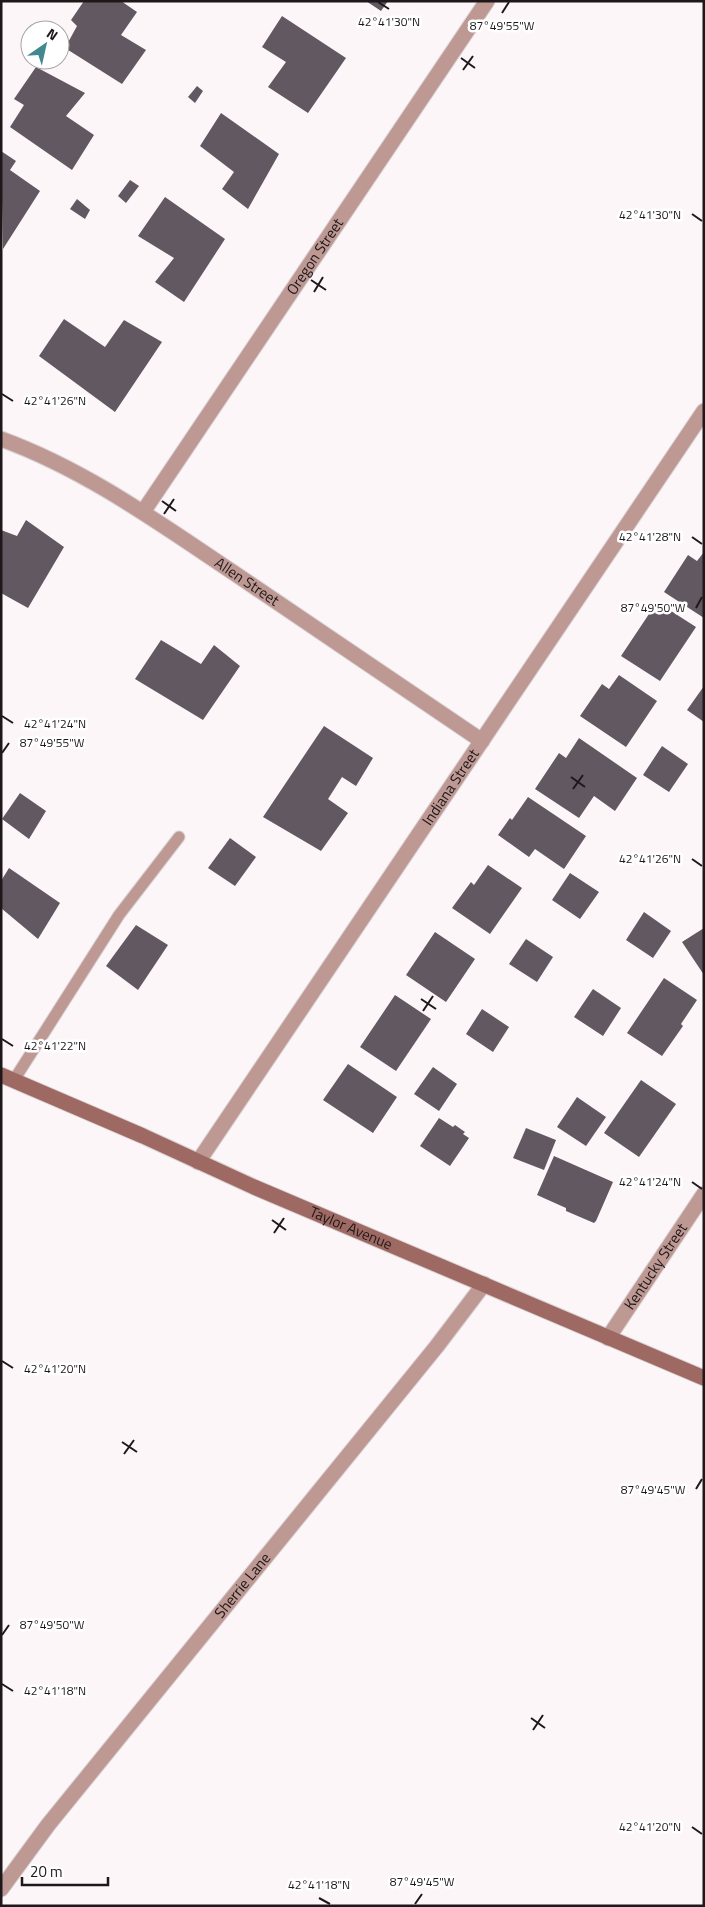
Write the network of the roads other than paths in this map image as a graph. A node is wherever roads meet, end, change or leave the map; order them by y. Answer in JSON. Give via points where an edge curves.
{"nodes":[{"id":1,"x":487,"y":1,"type":"edge"},
{"id":2,"x":704,"y":411,"type":"edge"},
{"id":3,"x":1,"y":439,"type":"edge"},
{"id":4,"x":143,"y":512,"type":"junction"},
{"id":5,"x":482,"y":740,"type":"junction"},
{"id":6,"x":179,"y":837,"type":"dead end"},
{"id":7,"x":8,"y":1077,"type":"edge"},
{"id":8,"x":198,"y":1162,"type":"junction"},
{"id":9,"x":704,"y":1194,"type":"edge"},
{"id":10,"x":484,"y":1284,"type":"junction"},
{"id":11,"x":608,"y":1338,"type":"junction"},
{"id":12,"x":704,"y":1378,"type":"edge"},
{"id":13,"x":1,"y":1889,"type":"edge"}],
"edges":[{"from":1,"to":4,"type":"street","name":"Oregon Street"},
{"from":2,"to":5,"type":"street","name":"Indiana Street"},
{"from":3,"to":4,"type":"street","name":"Allen Street","via":[[83,476]]},
{"from":4,"to":5,"type":"street","name":"Allen Street"},
{"from":5,"to":8,"type":"street","name":"Indiana Street"},
{"from":6,"to":7,"type":"lane","via":[[118,915]]},
{"from":7,"to":8,"type":"street","name":"Taylor Avenue"},
{"from":8,"to":10,"type":"street","name":"Taylor Avenue"},
{"from":9,"to":11,"type":"street","name":"Kentucky Street"},
{"from":10,"to":11,"type":"street","name":"Taylor Avenue"},
{"from":10,"to":13,"type":"street","name":"Sherrie Lane","via":[[438,1346],[48,1825]]},
{"from":11,"to":12,"type":"street","name":"Taylor Avenue"}]}
